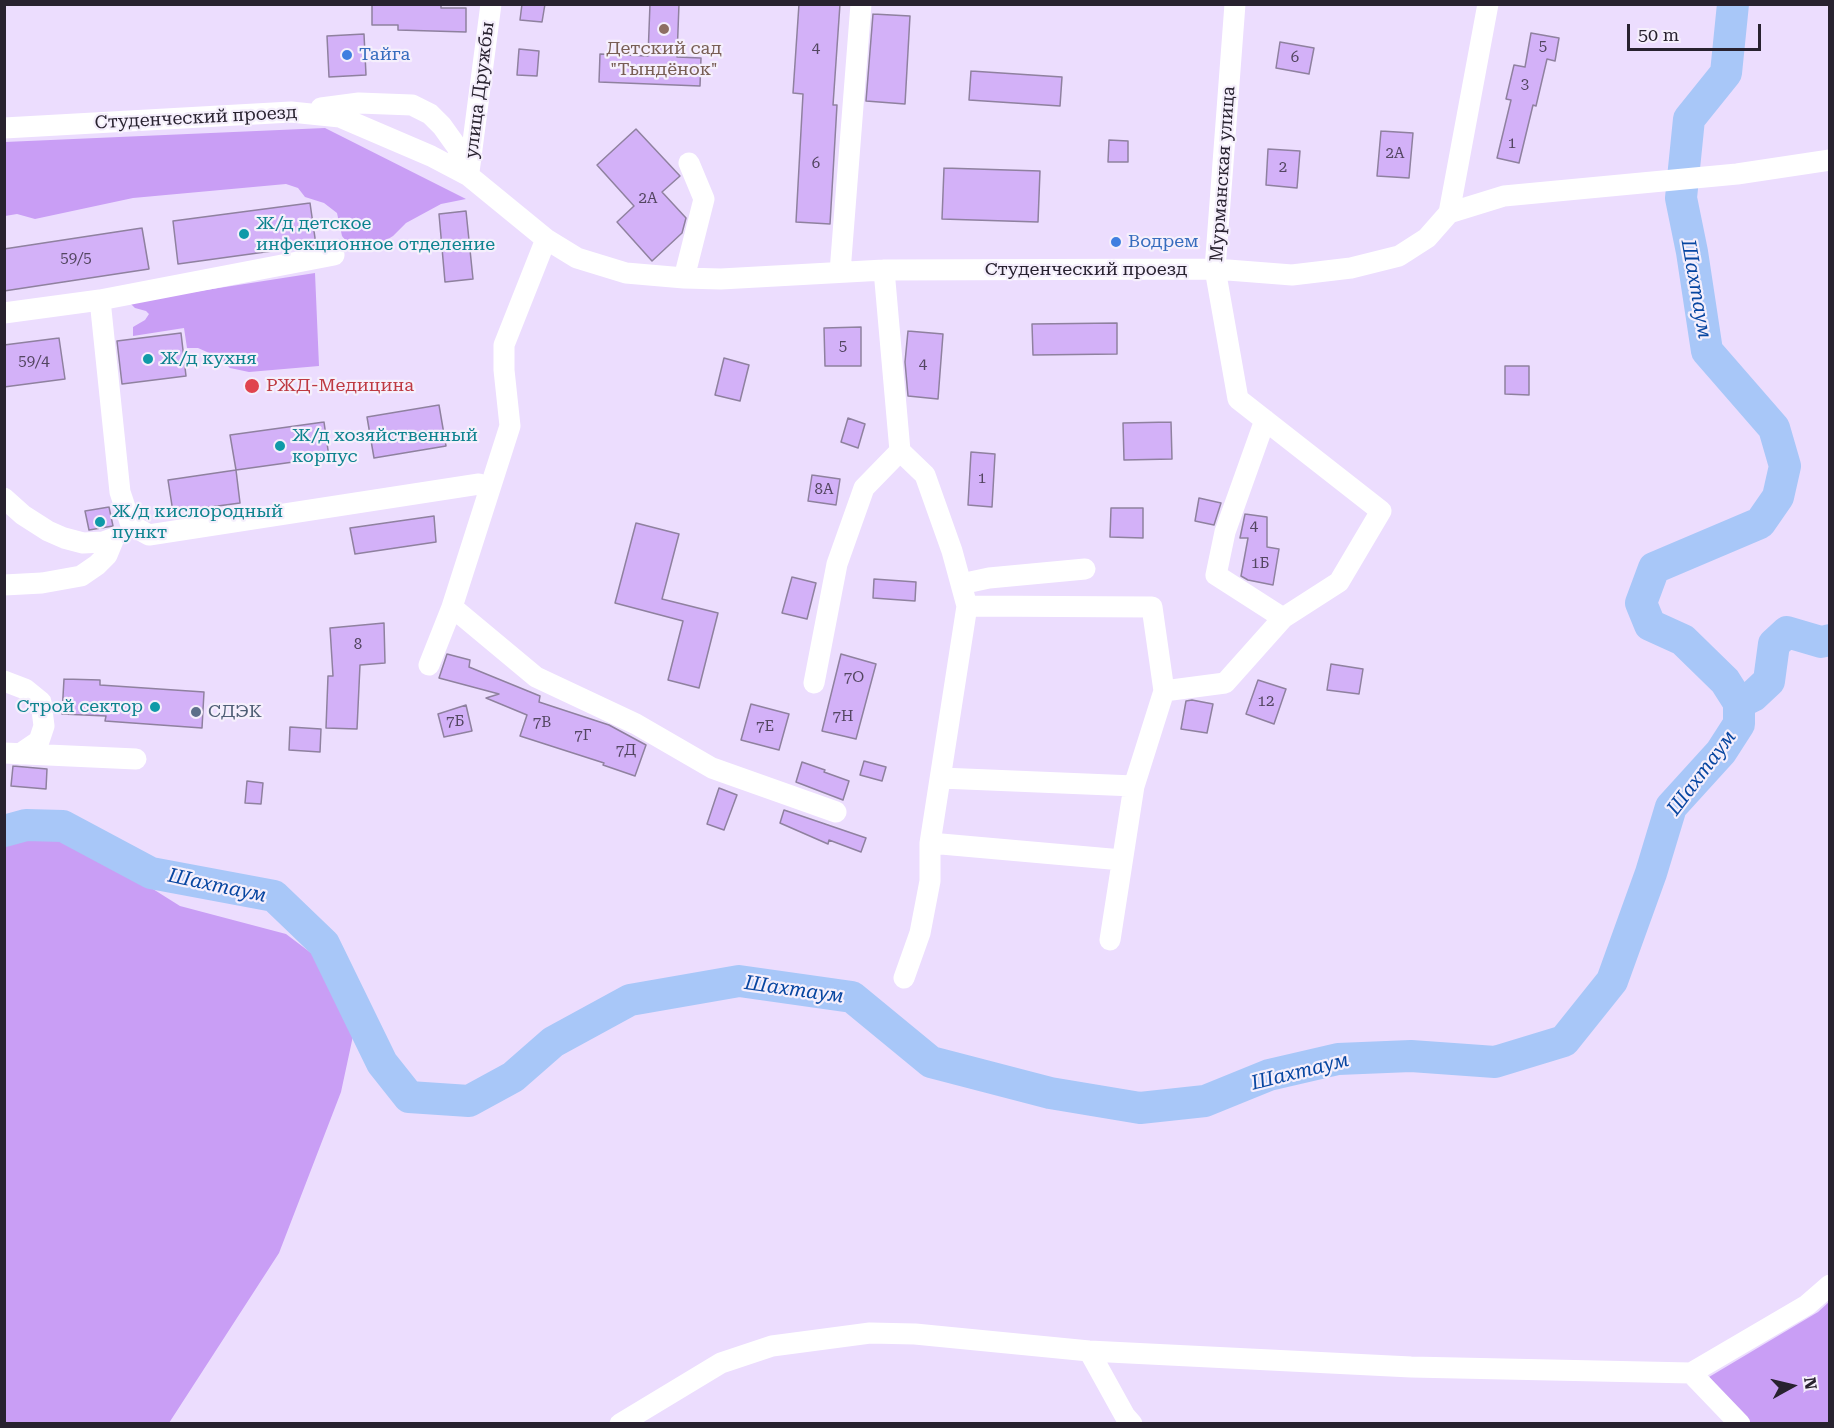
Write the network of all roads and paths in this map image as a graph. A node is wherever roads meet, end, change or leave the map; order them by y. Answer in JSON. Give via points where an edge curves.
{"nodes":[{"id":1,"x":490,"y":4,"type":"edge"},
{"id":2,"x":861,"y":4,"type":"edge"},
{"id":3,"x":1235,"y":4,"type":"edge"},
{"id":4,"x":1488,"y":4,"type":"edge"},
{"id":5,"x":291,"y":112,"type":"junction"},
{"id":6,"x":4,"y":128,"type":"edge"},
{"id":7,"x":1830,"y":160,"type":"edge"},
{"id":8,"x":689,"y":163,"type":"dead end"},
{"id":9,"x":469,"y":176,"type":"junction"},
{"id":10,"x":1449,"y":213,"type":"junction"},
{"id":11,"x":546,"y":239,"type":"junction"},
{"id":12,"x":334,"y":255,"type":"dead end"},
{"id":13,"x":884,"y":270,"type":"junction"},
{"id":14,"x":1215,"y":270,"type":"junction"},
{"id":15,"x":840,"y":272,"type":"junction"},
{"id":16,"x":684,"y":278,"type":"junction"},
{"id":17,"x":100,"y":300,"type":"junction"},
{"id":18,"x":4,"y":313,"type":"edge"},
{"id":19,"x":1265,"y":420,"type":"junction"},
{"id":20,"x":900,"y":451,"type":"junction"},
{"id":21,"x":479,"y":484,"type":"dead end"},
{"id":22,"x":4,"y":498,"type":"edge"},
{"id":23,"x":127,"y":515,"type":"junction"},
{"id":24,"x":114,"y":538,"type":"junction"},
{"id":25,"x":1085,"y":569,"type":"dead end"},
{"id":26,"x":961,"y":584,"type":"junction"},
{"id":27,"x":4,"y":585,"type":"edge"},
{"id":28,"x":967,"y":606,"type":"junction"},
{"id":29,"x":452,"y":607,"type":"junction"},
{"id":30,"x":1283,"y":618,"type":"junction"},
{"id":31,"x":429,"y":665,"type":"dead end"},
{"id":32,"x":4,"y":681,"type":"edge"},
{"id":33,"x":814,"y":682,"type":"dead end"},
{"id":34,"x":1164,"y":691,"type":"junction"},
{"id":35,"x":12,"y":754,"type":"edge"},
{"id":36,"x":136,"y":759,"type":"dead end"},
{"id":37,"x":941,"y":778,"type":"junction"},
{"id":38,"x":1134,"y":786,"type":"junction"},
{"id":39,"x":836,"y":812,"type":"dead end"},
{"id":40,"x":930,"y":843,"type":"junction"},
{"id":41,"x":1122,"y":860,"type":"junction"},
{"id":42,"x":1110,"y":940,"type":"dead end"},
{"id":43,"x":904,"y":978,"type":"dead end"},
{"id":44,"x":1830,"y":1286,"type":"edge"},
{"id":45,"x":1089,"y":1351,"type":"junction"},
{"id":46,"x":1691,"y":1373,"type":"junction"},
{"id":47,"x":620,"y":1424,"type":"edge"},
{"id":48,"x":1132,"y":1424,"type":"edge"},
{"id":49,"x":1740,"y":1424,"type":"edge"}],
"edges":[{"from":1,"to":9,"type":"street","name":"улица Дружбы"},
{"from":2,"to":15,"type":"street"},
{"from":3,"to":14,"type":"street","name":"Мурманская улица"},
{"from":4,"to":10,"type":"street"},
{"from":5,"to":6,"type":"street","name":"Студенческий проезд"},
{"from":5,"to":9,"type":"street","name":"Студенческий проезд","via":[[340,117]]},
{"from":5,"to":9,"type":"street","via":[[359,103],[412,105],[442,126],[457,147]]},
{"from":7,"to":10,"type":"street","via":[[1737,174],[1504,196]]},
{"from":8,"to":16,"type":"street","via":[[704,199]]},
{"from":9,"to":11,"type":"street","name":"Студенческий проезд"},
{"from":10,"to":14,"type":"street","name":"Студенческий проезд","via":[[1427,238],[1399,256],[1351,268],[1292,275]]},
{"from":11,"to":16,"type":"street","name":"Студенческий проезд","via":[[577,258],[600,266],[626,273]]},
{"from":11,"to":29,"type":"street","via":[[504,345],[510,426]]},
{"from":12,"to":17,"type":"street"},
{"from":13,"to":14,"type":"street","name":"Студенческий проезд"},
{"from":13,"to":15,"type":"street","name":"Студенческий проезд"},
{"from":13,"to":20,"type":"street"},
{"from":14,"to":19,"type":"street","name":"Мурманская улица","via":[[1238,399]]},
{"from":15,"to":16,"type":"street","name":"Студенческий проезд"},
{"from":17,"to":18,"type":"street"},
{"from":17,"to":23,"type":"street","via":[[120,492]]},
{"from":19,"to":30,"type":"street","via":[[1225,532],[1216,575]]},
{"from":19,"to":30,"type":"street","name":"Мурманская улица","via":[[1381,511],[1339,582]]},
{"from":20,"to":26,"type":"street","via":[[926,475]]},
{"from":20,"to":33,"type":"street","via":[[864,488],[837,564]]},
{"from":21,"to":23,"type":"street","via":[[149,535],[131,525]]},
{"from":22,"to":24,"type":"street","via":[[23,515],[64,538],[83,543]]},
{"from":23,"to":24,"type":"street"},
{"from":24,"to":27,"type":"street","via":[[107,555],[81,576]]},
{"from":25,"to":26,"type":"street"},
{"from":26,"to":28,"type":"street"},
{"from":28,"to":34,"type":"street","via":[[1152,607]]},
{"from":28,"to":37,"type":"street"},
{"from":29,"to":31,"type":"street"},
{"from":29,"to":39,"type":"street","via":[[536,677],[636,724],[712,768]]},
{"from":30,"to":34,"type":"street","name":"Мурманская улица","via":[[1225,683]]},
{"from":32,"to":35,"type":"street","via":[[25,689],[41,702],[44,726],[39,741]]},
{"from":34,"to":38,"type":"street"},
{"from":35,"to":36,"type":"street"},
{"from":37,"to":38,"type":"street"},
{"from":37,"to":40,"type":"street"},
{"from":38,"to":41,"type":"street"},
{"from":40,"to":41,"type":"street"},
{"from":40,"to":43,"type":"street","via":[[930,881],[920,933]]},
{"from":41,"to":42,"type":"street"},
{"from":44,"to":46,"type":"street","via":[[1807,1305]]},
{"from":45,"to":46,"type":"street","via":[[1411,1367]]},
{"from":45,"to":47,"type":"street","via":[[915,1334],[870,1333],[810,1340],[772,1346],[721,1363]]},
{"from":45,"to":48,"type":"street"},
{"from":46,"to":49,"type":"street"}]}
